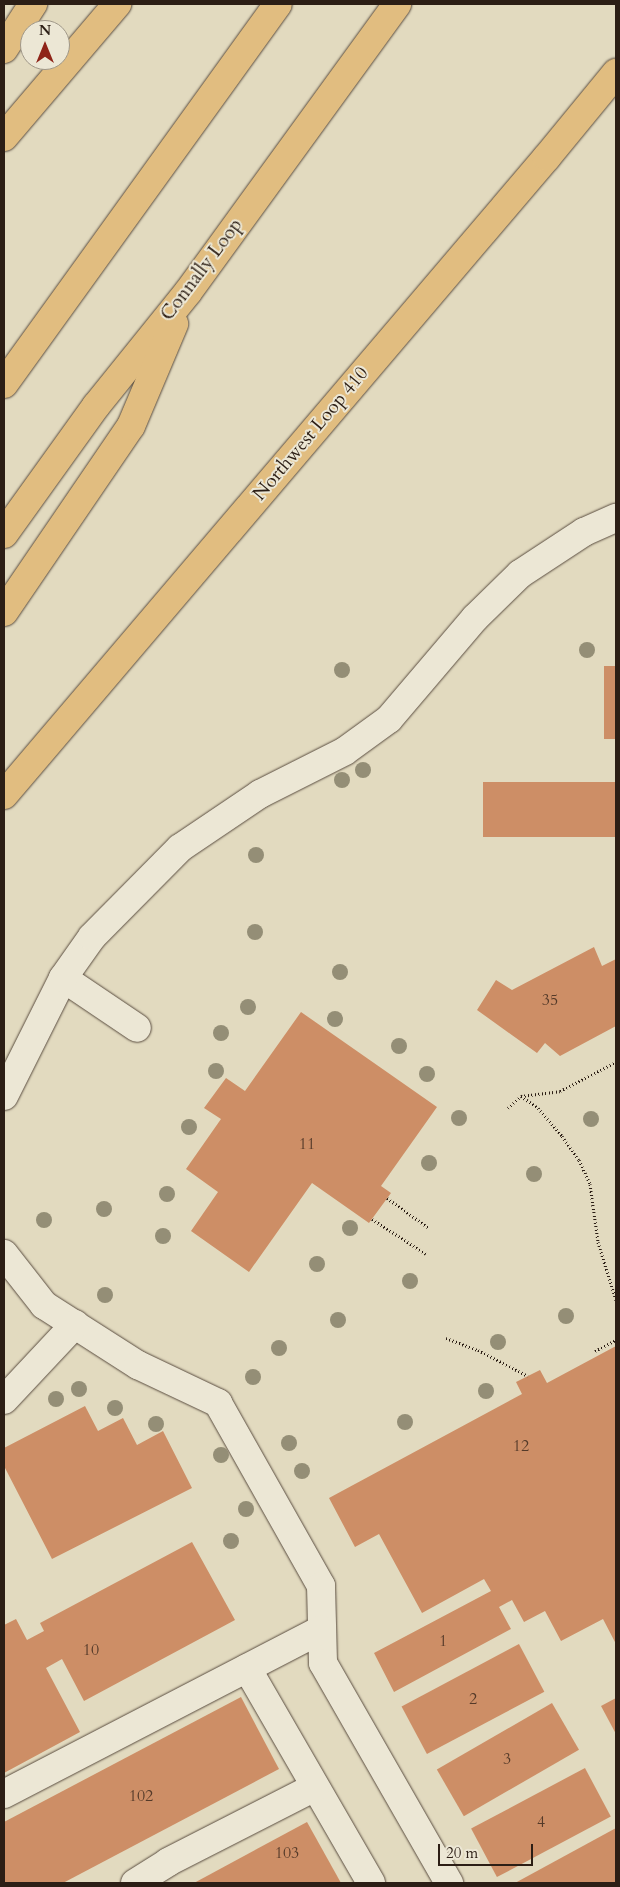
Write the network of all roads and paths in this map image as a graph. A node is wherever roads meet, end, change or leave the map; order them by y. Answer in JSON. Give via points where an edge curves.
{"nodes":[{"id":1,"x":34,"y":4,"type":"edge"},
{"id":2,"x":117,"y":4,"type":"edge"},
{"id":3,"x":278,"y":4,"type":"edge"},
{"id":4,"x":397,"y":4,"type":"edge"},
{"id":5,"x":4,"y":49,"type":"edge"},
{"id":6,"x":616,"y":73,"type":"edge"},
{"id":7,"x":4,"y":137,"type":"edge"},
{"id":8,"x":188,"y":292,"type":"junction"},
{"id":9,"x":4,"y":384,"type":"edge"},
{"id":10,"x":616,"y":518,"type":"edge"},
{"id":11,"x":4,"y":534,"type":"edge"},
{"id":12,"x":4,"y":612,"type":"edge"},
{"id":13,"x":4,"y":794,"type":"edge"},
{"id":14,"x":63,"y":978,"type":"junction"},
{"id":15,"x":137,"y":1028,"type":"dead end"},
{"id":16,"x":616,"y":1062,"type":"edge"},
{"id":17,"x":4,"y":1096,"type":"edge"},
{"id":18,"x":521,"y":1096,"type":"junction"},
{"id":19,"x":508,"y":1108,"type":"dead end"},
{"id":20,"x":388,"y":1198,"type":"dead end"},
{"id":21,"x":372,"y":1219,"type":"dead end"},
{"id":22,"x":429,"y":1228,"type":"dead end"},
{"id":23,"x":4,"y":1254,"type":"edge"},
{"id":24,"x":426,"y":1254,"type":"dead end"},
{"id":25,"x":616,"y":1300,"type":"edge"},
{"id":26,"x":75,"y":1324,"type":"junction"},
{"id":27,"x":446,"y":1338,"type":"dead end"},
{"id":28,"x":616,"y":1340,"type":"edge"},
{"id":29,"x":595,"y":1351,"type":"dead end"},
{"id":30,"x":528,"y":1376,"type":"dead end"},
{"id":31,"x":4,"y":1400,"type":"edge"},
{"id":32,"x":321,"y":1630,"type":"junction"},
{"id":33,"x":247,"y":1668,"type":"junction"},
{"id":34,"x":315,"y":1787,"type":"junction"},
{"id":35,"x":4,"y":1794,"type":"edge"},
{"id":36,"x":135,"y":1883,"type":"edge"},
{"id":37,"x":370,"y":1883,"type":"edge"},
{"id":38,"x":449,"y":1883,"type":"edge"}],
"edges":[{"from":1,"to":5,"type":"main road"},
{"from":2,"to":7,"type":"main road"},
{"from":3,"to":9,"type":"main road"},
{"from":4,"to":8,"type":"main road","name":"Connally Loop"},
{"from":6,"to":13,"type":"main road","name":"Northwest Loop 410"},
{"from":8,"to":11,"type":"main road","name":"Connally Loop","via":[[96,406]]},
{"from":8,"to":12,"type":"main road","via":[[131,426]]},
{"from":10,"to":14,"type":"lane","via":[[584,532],[520,574],[475,618],[389,719],[345,751],[260,794],[180,848],[92,937]]},
{"from":14,"to":15,"type":"lane"},
{"from":14,"to":17,"type":"lane"},
{"from":16,"to":18,"type":"path","via":[[560,1092]]},
{"from":18,"to":19,"type":"path"},
{"from":18,"to":25,"type":"path","via":[[538,1108],[579,1160],[590,1184],[598,1242]]},
{"from":20,"to":22,"type":"path"},
{"from":21,"to":24,"type":"path"},
{"from":23,"to":26,"type":"lane","via":[[44,1305]]},
{"from":26,"to":31,"type":"lane"},
{"from":26,"to":32,"type":"lane","via":[[138,1365],[218,1403],[321,1586]]},
{"from":27,"to":30,"type":"path","via":[[478,1350]]},
{"from":28,"to":29,"type":"path"},
{"from":32,"to":33,"type":"lane"},
{"from":32,"to":38,"type":"lane","via":[[323,1662]]},
{"from":33,"to":34,"type":"lane"},
{"from":33,"to":35,"type":"lane"},
{"from":34,"to":36,"type":"lane","via":[[168,1862]]},
{"from":34,"to":37,"type":"lane"}]}
